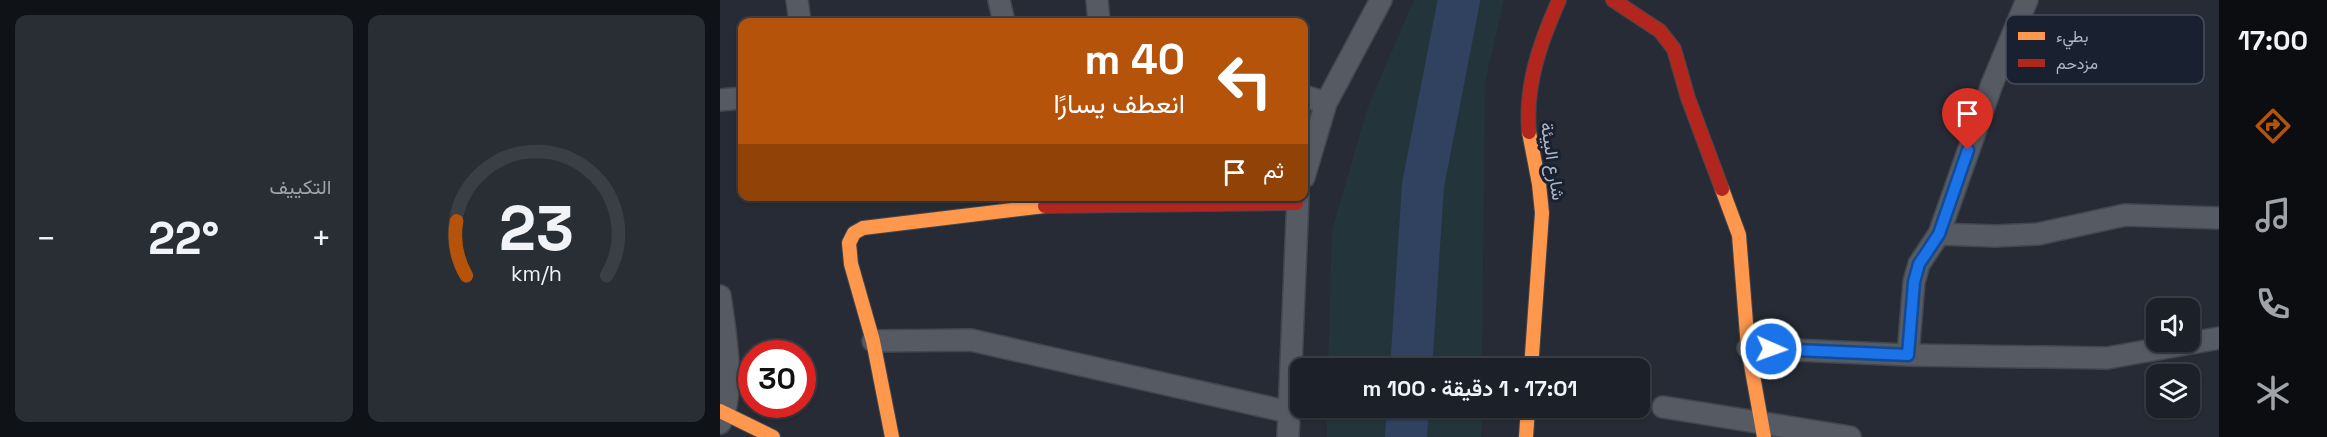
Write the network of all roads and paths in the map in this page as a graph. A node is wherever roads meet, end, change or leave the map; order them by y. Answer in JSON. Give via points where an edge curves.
{"nodes":[{"id":1,"x":797,"y":0,"type":"edge"},
{"id":2,"x":999,"y":0,"type":"edge"},
{"id":3,"x":1097,"y":0,"type":"edge"},
{"id":4,"x":1381,"y":0,"type":"edge"},
{"id":5,"x":1559,"y":0,"type":"edge"},
{"id":6,"x":1613,"y":0,"type":"edge"},
{"id":7,"x":2027,"y":0,"type":"edge"},
{"id":8,"x":2021,"y":15,"type":"edge"},
{"id":9,"x":799,"y":18,"type":"edge"},
{"id":10,"x":1003,"y":18,"type":"edge"},
{"id":11,"x":1099,"y":18,"type":"edge"},
{"id":12,"x":2006,"y":52,"type":"edge"},
{"id":13,"x":1308,"y":97,"type":"edge"},
{"id":14,"x":738,"y":98,"type":"edge"},
{"id":15,"x":720,"y":100,"type":"edge"},
{"id":16,"x":1326,"y":103,"type":"junction"},
{"id":17,"x":1308,"y":164,"type":"edge"},
{"id":18,"x":1036,"y":201,"type":"edge"},
{"id":19,"x":1297,"y":201,"type":"edge"},
{"id":20,"x":2219,"y":218,"type":"edge"},
{"id":21,"x":1939,"y":234,"type":"junction"},
{"id":22,"x":720,"y":296,"type":"edge"},
{"id":23,"x":2219,"y":338,"type":"edge"},
{"id":24,"x":873,"y":341,"type":"junction"},
{"id":25,"x":1748,"y":348,"type":"junction"},
{"id":26,"x":1908,"y":355,"type":"junction"},
{"id":27,"x":1532,"y":358,"type":"edge"},
{"id":28,"x":1663,"y":407,"type":"dead end"},
{"id":29,"x":1289,"y":412,"type":"junction"},
{"id":30,"x":722,"y":415,"type":"edge"},
{"id":31,"x":1527,"y":418,"type":"edge"},
{"id":32,"x":1762,"y":430,"type":"edge"},
{"id":33,"x":773,"y":437,"type":"edge"},
{"id":34,"x":892,"y":437,"type":"edge"},
{"id":35,"x":1288,"y":437,"type":"edge"},
{"id":36,"x":1526,"y":437,"type":"edge"},
{"id":37,"x":1850,"y":437,"type":"edge"}],
"edges":[{"from":1,"to":9,"type":"street"},
{"from":2,"to":10,"type":"street"},
{"from":3,"to":11,"type":"street"},
{"from":4,"to":16,"type":"street"},
{"from":5,"to":27,"type":"street","name":"شارع البيئة","via":[[1541,41],[1527,107],[1542,212]]},
{"from":6,"to":25,"type":"street","via":[[1660,31],[1674,49],[1739,235]]},
{"from":7,"to":8,"type":"street"},
{"from":12,"to":21,"type":"street"},
{"from":13,"to":16,"type":"street"},
{"from":14,"to":15,"type":"street"},
{"from":16,"to":17,"type":"street"},
{"from":18,"to":24,"type":"street","via":[[863,228],[854,233],[849,243],[851,264]]},
{"from":19,"to":29,"type":"street"},
{"from":20,"to":21,"type":"street","via":[[2125,215],[2038,234]]},
{"from":21,"to":26,"type":"street","via":[[1926,249],[1914,282]]},
{"from":22,"to":30,"type":"street","via":[[728,393]]},
{"from":23,"to":26,"type":"street","via":[[2107,358]]},
{"from":24,"to":29,"type":"street","via":[[971,340]]},
{"from":24,"to":34,"type":"street"},
{"from":25,"to":26,"type":"street"},
{"from":25,"to":32,"type":"street"},
{"from":28,"to":32,"type":"street"},
{"from":29,"to":35,"type":"street"},
{"from":30,"to":33,"type":"street"},
{"from":31,"to":36,"type":"street"},
{"from":32,"to":37,"type":"street"}]}
